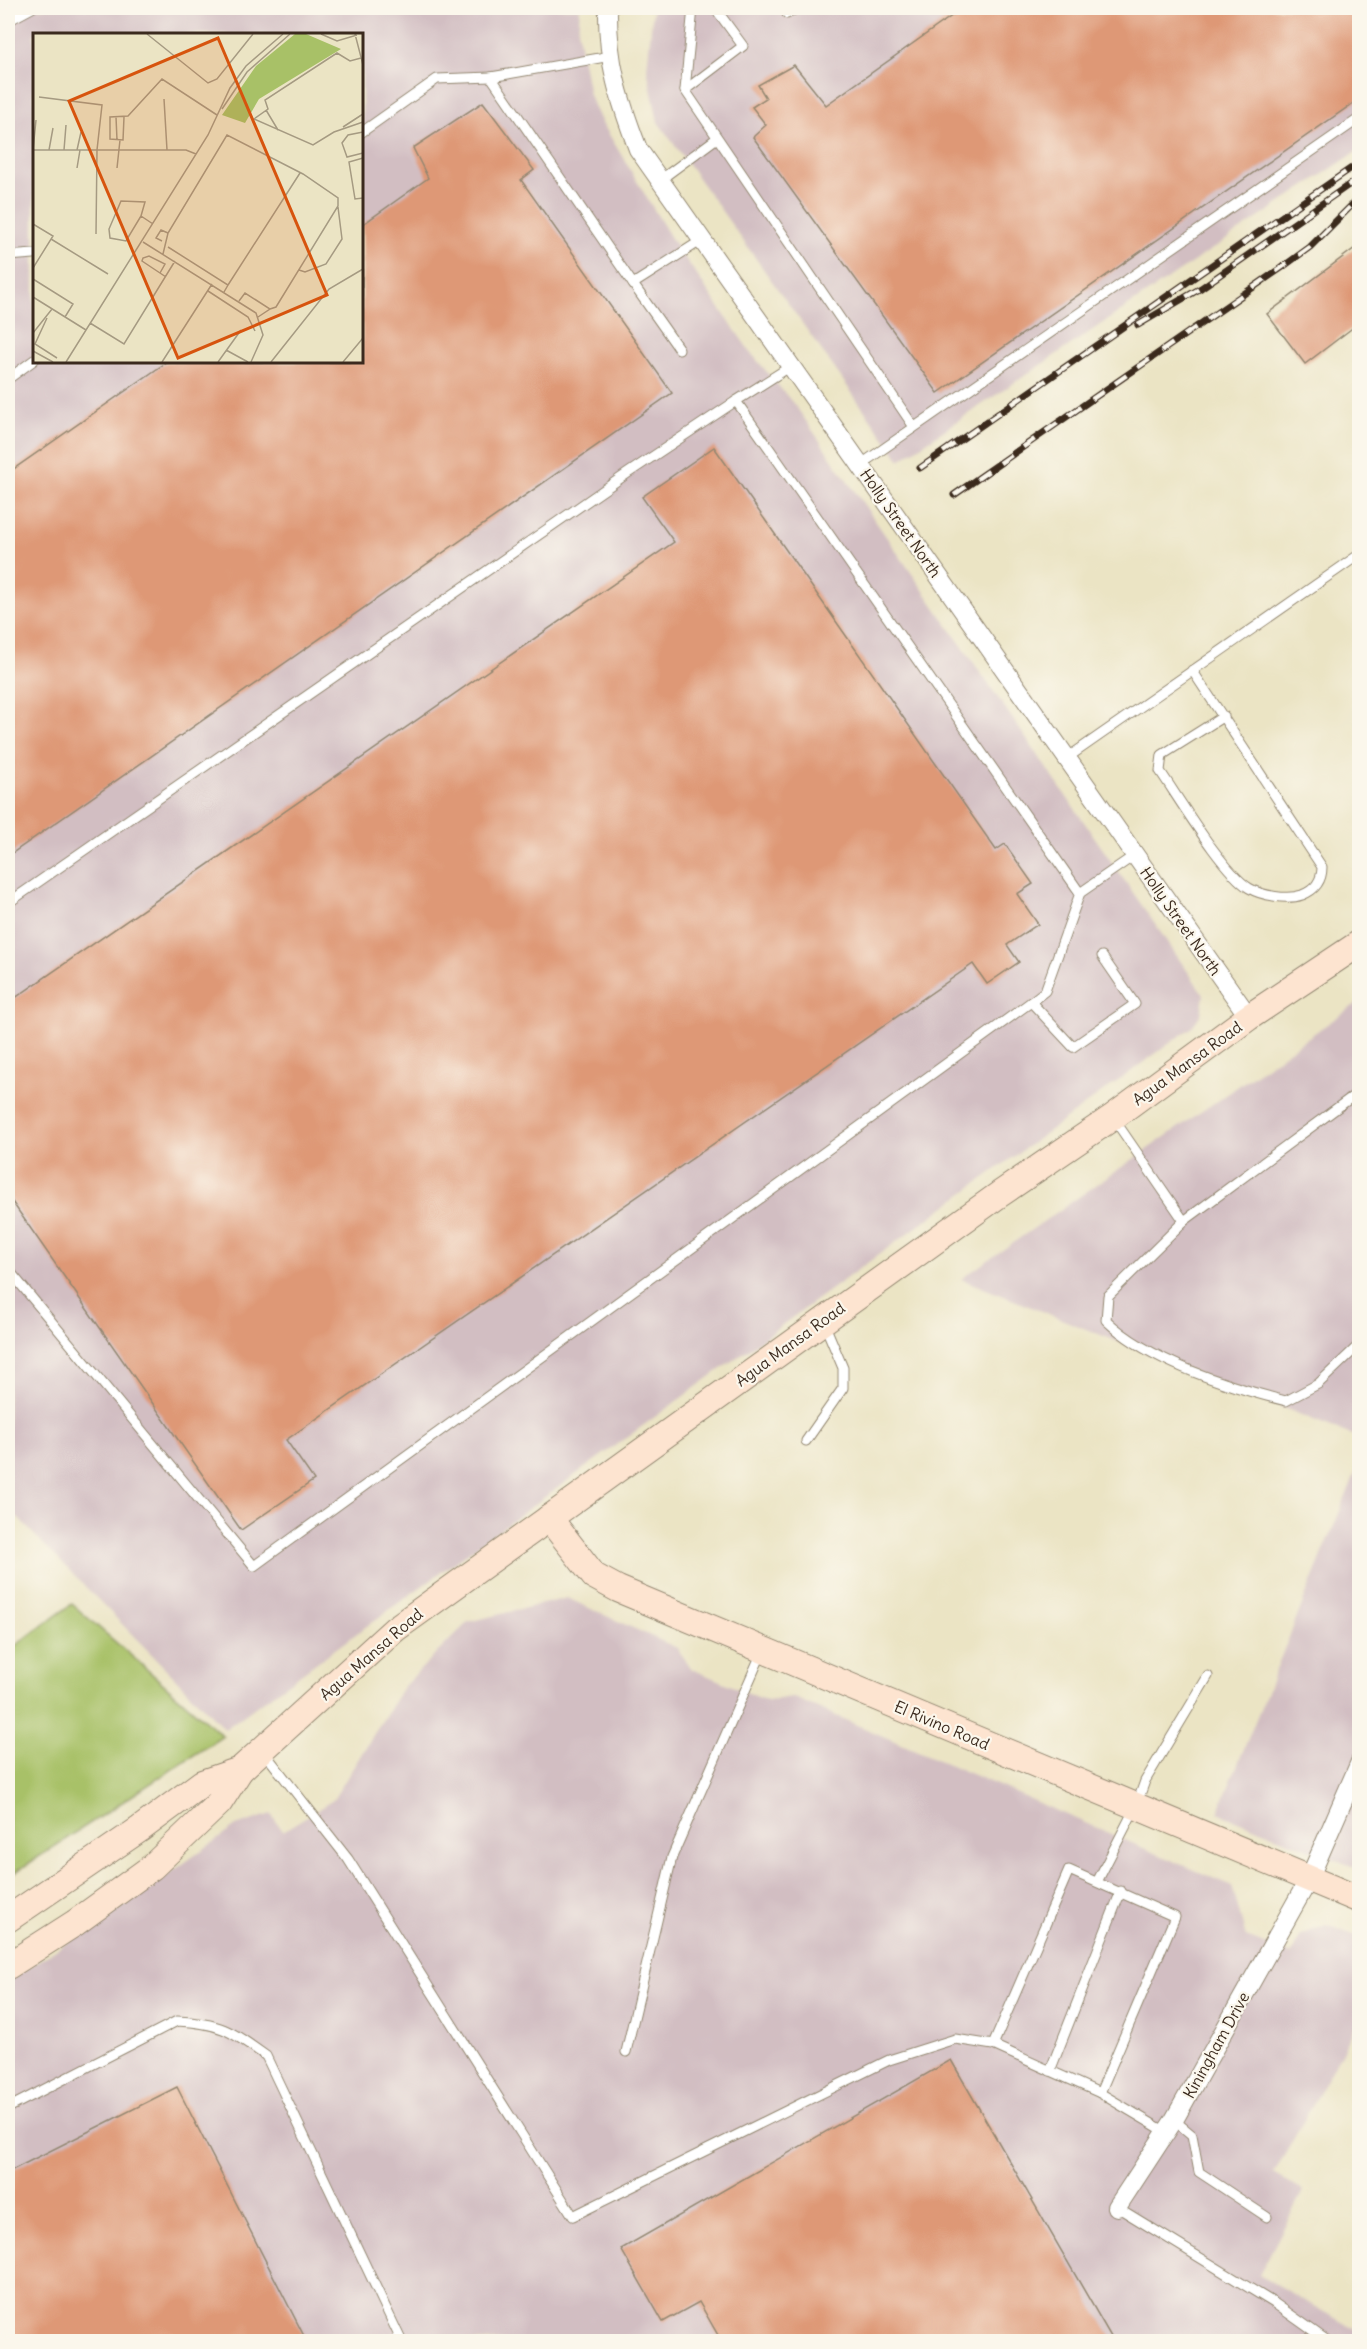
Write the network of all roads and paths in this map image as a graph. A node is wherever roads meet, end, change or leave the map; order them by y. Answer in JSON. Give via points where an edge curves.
{"nodes":[{"id":1,"x":32,"y":8,"type":"edge"},
{"id":2,"x":608,"y":8,"type":"edge"},
{"id":3,"x":693,"y":8,"type":"edge"},
{"id":4,"x":715,"y":8,"type":"edge"},
{"id":5,"x":797,"y":8,"type":"edge"},
{"id":6,"x":787,"y":14,"type":"dead end"},
{"id":7,"x":8,"y":21,"type":"edge"},
{"id":8,"x":611,"y":56,"type":"junction"},
{"id":9,"x":491,"y":77,"type":"junction"},
{"id":10,"x":685,"y":90,"type":"junction"},
{"id":11,"x":1359,"y":118,"type":"edge"},
{"id":12,"x":363,"y":131,"type":"edge"},
{"id":13,"x":717,"y":138,"type":"junction"},
{"id":14,"x":660,"y":180,"type":"junction"},
{"id":15,"x":702,"y":240,"type":"junction"},
{"id":16,"x":33,"y":254,"type":"edge"},
{"id":17,"x":8,"y":256,"type":"edge"},
{"id":18,"x":633,"y":284,"type":"junction"},
{"id":19,"x":679,"y":349,"type":"dead end"},
{"id":20,"x":33,"y":361,"type":"edge"},
{"id":21,"x":791,"y":366,"type":"junction"},
{"id":22,"x":8,"y":379,"type":"edge"},
{"id":23,"x":736,"y":401,"type":"junction"},
{"id":24,"x":914,"y":427,"type":"junction"},
{"id":25,"x":860,"y":465,"type":"junction"},
{"id":26,"x":1359,"y":554,"type":"edge"},
{"id":27,"x":1192,"y":670,"type":"junction"},
{"id":28,"x":1224,"y":716,"type":"junction"},
{"id":29,"x":1066,"y":758,"type":"junction"},
{"id":30,"x":1135,"y":855,"type":"junction"},
{"id":31,"x":1080,"y":893,"type":"junction"},
{"id":32,"x":8,"y":903,"type":"edge"},
{"id":33,"x":1359,"y":943,"type":"edge"},
{"id":34,"x":1102,"y":956,"type":"dead end"},
{"id":35,"x":1031,"y":1002,"type":"junction"},
{"id":36,"x":1249,"y":1017,"type":"junction"},
{"id":37,"x":1359,"y":1091,"type":"edge"},
{"id":38,"x":1113,"y":1117,"type":"junction"},
{"id":39,"x":1184,"y":1221,"type":"junction"},
{"id":40,"x":8,"y":1269,"type":"edge"},
{"id":41,"x":823,"y":1321,"type":"junction"},
{"id":42,"x":1359,"y":1344,"type":"edge"},
{"id":43,"x":806,"y":1441,"type":"dead end"},
{"id":44,"x":549,"y":1518,"type":"junction"},
{"id":45,"x":763,"y":1650,"type":"junction"},
{"id":46,"x":1208,"y":1676,"type":"dead end"},
{"id":47,"x":262,"y":1750,"type":"junction"},
{"id":48,"x":1359,"y":1762,"type":"edge"},
{"id":49,"x":240,"y":1770,"type":"junction"},
{"id":50,"x":1136,"y":1806,"type":"junction"},
{"id":51,"x":1309,"y":1879,"type":"junction"},
{"id":52,"x":1098,"y":1880,"type":"junction"},
{"id":53,"x":1121,"y":1892,"type":"junction"},
{"id":54,"x":1359,"y":1900,"type":"edge"},
{"id":55,"x":8,"y":1919,"type":"edge"},
{"id":56,"x":8,"y":1966,"type":"edge"},
{"id":57,"x":993,"y":2045,"type":"junction"},
{"id":58,"x":626,"y":2052,"type":"dead end"},
{"id":59,"x":1050,"y":2071,"type":"junction"},
{"id":60,"x":1100,"y":2093,"type":"junction"},
{"id":61,"x":8,"y":2108,"type":"edge"},
{"id":62,"x":1170,"y":2126,"type":"junction"},
{"id":63,"x":1117,"y":2207,"type":"joint"},
{"id":64,"x":1267,"y":2217,"type":"dead end"},
{"id":65,"x":402,"y":2342,"type":"edge"},
{"id":66,"x":1329,"y":2342,"type":"edge"}],
"edges":[{"from":1,"to":7,"type":"lane"},
{"from":2,"to":8,"type":"street","name":"Holly Street North"},
{"from":3,"to":10,"type":"lane"},
{"from":4,"to":10,"type":"lane","via":[[743,46]]},
{"from":5,"to":6,"type":"lane"},
{"from":8,"to":9,"type":"lane"},
{"from":8,"to":14,"type":"street","name":"Holly Street North","via":[[617,93],[638,149]]},
{"from":9,"to":12,"type":"lane","via":[[437,79]]},
{"from":9,"to":18,"type":"lane"},
{"from":10,"to":13,"type":"lane"},
{"from":11,"to":24,"type":"lane"},
{"from":13,"to":14,"type":"lane"},
{"from":13,"to":24,"type":"lane"},
{"from":14,"to":15,"type":"street","name":"Holly Street North"},
{"from":15,"to":18,"type":"lane"},
{"from":15,"to":21,"type":"street","name":"Holly Street North"},
{"from":16,"to":17,"type":"lane"},
{"from":18,"to":19,"type":"lane"},
{"from":20,"to":22,"type":"lane"},
{"from":21,"to":23,"type":"lane"},
{"from":21,"to":25,"type":"street","name":"Holly Street North"},
{"from":23,"to":31,"type":"lane"},
{"from":23,"to":32,"type":"lane"},
{"from":24,"to":25,"type":"lane"},
{"from":25,"to":29,"type":"street","name":"Holly Street North"},
{"from":26,"to":27,"type":"lane"},
{"from":27,"to":28,"type":"lane"},
{"from":27,"to":29,"type":"lane"},
{"from":28,"to":28,"type":"lane","via":[[1322,867],[1318,884],[1308,893],[1286,897],[1250,889],[1232,874],[1160,771],[1162,755]]},
{"from":29,"to":30,"type":"street","name":"Holly Street North"},
{"from":30,"to":31,"type":"lane"},
{"from":30,"to":36,"type":"street","name":"Holly Street North"},
{"from":31,"to":35,"type":"lane","via":[[1045,991]]},
{"from":33,"to":36,"type":"main road","name":"Agua Mansa Road"},
{"from":34,"to":35,"type":"lane","via":[[1135,1004],[1072,1047]]},
{"from":35,"to":40,"type":"lane","via":[[254,1566]]},
{"from":36,"to":38,"type":"main road","name":"Agua Mansa Road"},
{"from":37,"to":39,"type":"lane"},
{"from":38,"to":39,"type":"lane"},
{"from":38,"to":41,"type":"main road","name":"Agua Mansa Road"},
{"from":39,"to":42,"type":"lane","via":[[1108,1296],[1106,1320],[1123,1336],[1204,1375],[1286,1401],[1318,1384]]},
{"from":41,"to":43,"type":"lane","via":[[843,1368],[843,1388]]},
{"from":41,"to":44,"type":"main road","name":"Agua Mansa Road"},
{"from":44,"to":45,"type":"main road","name":"El Rivino Road","via":[[594,1576]]},
{"from":44,"to":47,"type":"main road","name":"Agua Mansa Road","via":[[395,1629]]},
{"from":45,"to":50,"type":"main road","name":"El Rivino Road"},
{"from":45,"to":58,"type":"lane","via":[[672,1857]]},
{"from":46,"to":50,"type":"lane","via":[[1145,1781]]},
{"from":47,"to":49,"type":"main road","name":"Agua Mansa Road"},
{"from":47,"to":57,"type":"lane","via":[[348,1859],[573,2217],[889,2060],[955,2038]]},
{"from":48,"to":51,"type":"street","name":"Kiningham Drive"},
{"from":49,"to":55,"type":"main road","name":"Agua Mansa Road","via":[[202,1783]]},
{"from":49,"to":56,"type":"main road","name":"Agua Mansa Road","via":[[219,1803],[152,1867]]},
{"from":50,"to":51,"type":"main road","name":"El Rivino Road"},
{"from":50,"to":52,"type":"lane"},
{"from":51,"to":54,"type":"main road","name":"El Rivino Road"},
{"from":51,"to":62,"type":"street","name":"Kiningham Drive"},
{"from":52,"to":53,"type":"lane"},
{"from":52,"to":57,"type":"lane","via":[[1069,1870]]},
{"from":53,"to":59,"type":"lane"},
{"from":53,"to":60,"type":"lane","via":[[1174,1917]]},
{"from":57,"to":59,"type":"lane"},
{"from":59,"to":60,"type":"lane"},
{"from":60,"to":62,"type":"lane"},
{"from":61,"to":65,"type":"lane","via":[[177,2021],[226,2028],[266,2056]]},
{"from":62,"to":63,"type":"street","name":"Kiningham Drive"},
{"from":62,"to":64,"type":"lane","via":[[1192,2135],[1200,2172]]},
{"from":63,"to":66,"type":"lane","via":[[1274,2303]]}]}
